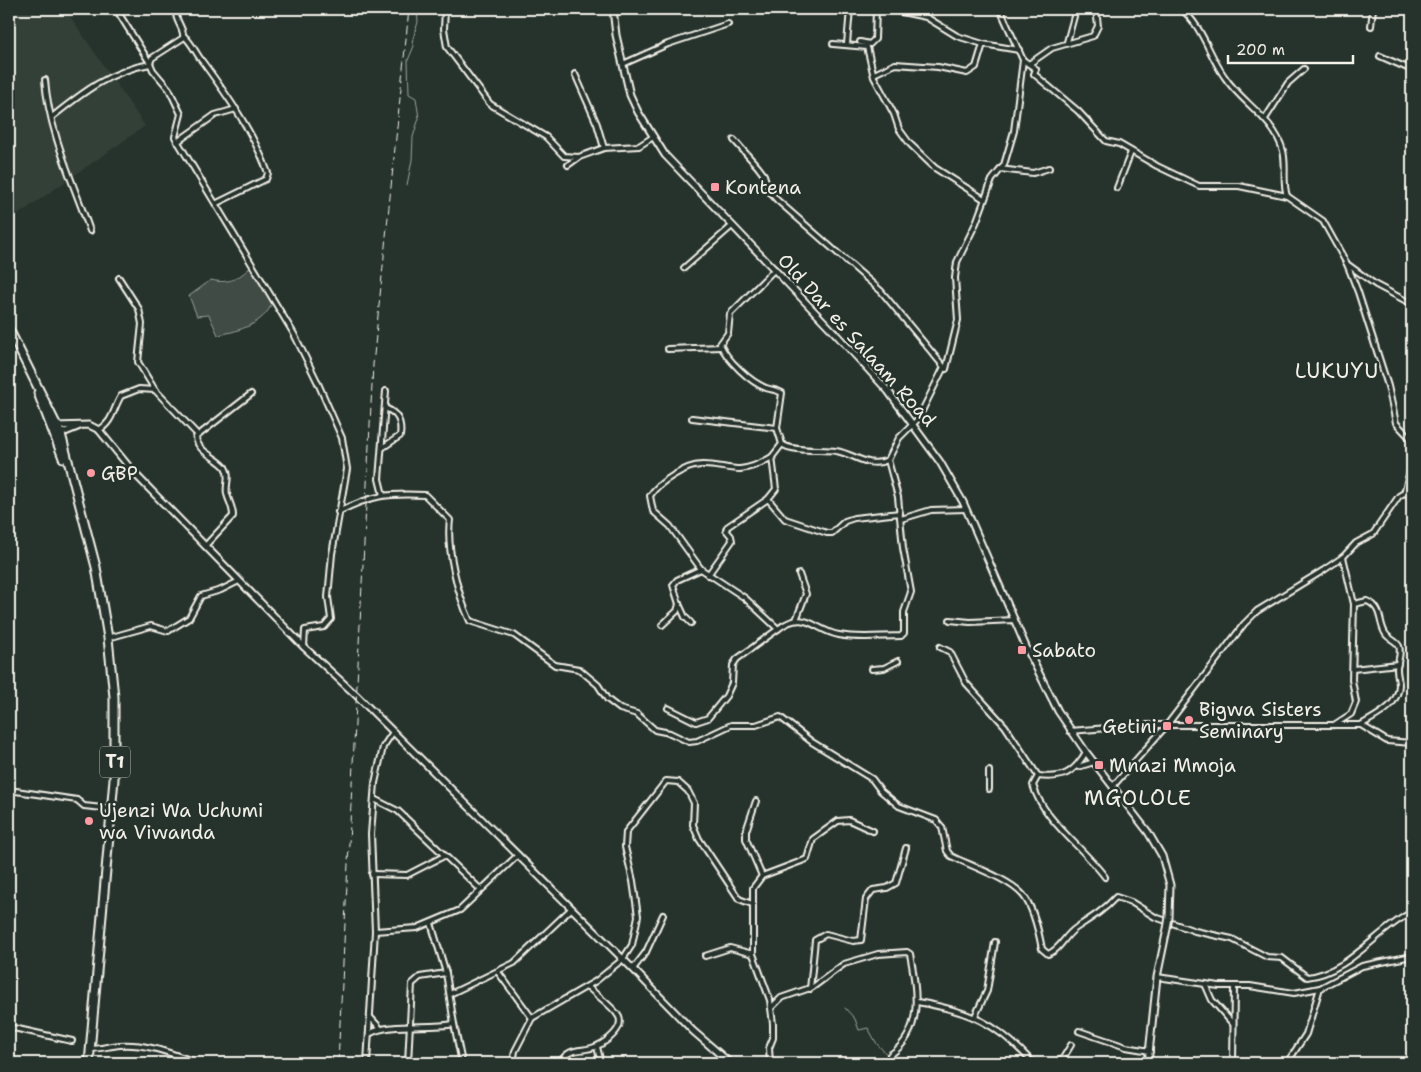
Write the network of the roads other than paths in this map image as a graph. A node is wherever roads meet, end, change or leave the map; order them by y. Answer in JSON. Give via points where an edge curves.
{"nodes":[{"id":1,"x":116,"y":9,"type":"edge"},
{"id":2,"x":177,"y":9,"type":"edge"},
{"id":3,"x":445,"y":9,"type":"edge"},
{"id":4,"x":613,"y":9,"type":"edge"},
{"id":5,"x":850,"y":9,"type":"edge"},
{"id":6,"x":876,"y":9,"type":"edge"},
{"id":7,"x":887,"y":9,"type":"edge"},
{"id":8,"x":1000,"y":9,"type":"edge"},
{"id":9,"x":1076,"y":9,"type":"edge"},
{"id":10,"x":1096,"y":9,"type":"edge"},
{"id":11,"x":1181,"y":9,"type":"edge"},
{"id":12,"x":1374,"y":9,"type":"edge"},
{"id":13,"x":728,"y":24,"type":"dead end"},
{"id":14,"x":1370,"y":26,"type":"dead end"},
{"id":15,"x":184,"y":36,"type":"junction"},
{"id":16,"x":860,"y":42,"type":"dead end"},
{"id":17,"x":1067,"y":42,"type":"junction"},
{"id":18,"x":833,"y":44,"type":"dead end"},
{"id":19,"x":847,"y":44,"type":"junction"},
{"id":20,"x":983,"y":44,"type":"junction"},
{"id":21,"x":1019,"y":50,"type":"junction"},
{"id":22,"x":1380,"y":56,"type":"dead end"},
{"id":23,"x":1023,"y":60,"type":"junction"},
{"id":24,"x":150,"y":63,"type":"junction"},
{"id":25,"x":623,"y":64,"type":"junction"},
{"id":26,"x":1029,"y":64,"type":"junction"},
{"id":27,"x":1304,"y":69,"type":"dead end"},
{"id":28,"x":1412,"y":70,"type":"edge"},
{"id":29,"x":576,"y":74,"type":"dead end"},
{"id":30,"x":874,"y":74,"type":"junction"},
{"id":31,"x":45,"y":80,"type":"dead end"},
{"id":32,"x":236,"y":109,"type":"junction"},
{"id":33,"x":52,"y":117,"type":"junction"},
{"id":34,"x":1265,"y":119,"type":"junction"},
{"id":35,"x":654,"y":137,"type":"junction"},
{"id":36,"x":734,"y":140,"type":"dead end"},
{"id":37,"x":177,"y":142,"type":"junction"},
{"id":38,"x":604,"y":148,"type":"junction"},
{"id":39,"x":1130,"y":152,"type":"junction"},
{"id":40,"x":579,"y":157,"type":"junction"},
{"id":41,"x":568,"y":166,"type":"dead end"},
{"id":42,"x":1049,"y":168,"type":"dead end"},
{"id":43,"x":1000,"y":170,"type":"junction"},
{"id":44,"x":1117,"y":188,"type":"dead end"},
{"id":45,"x":1287,"y":196,"type":"junction"},
{"id":46,"x":984,"y":199,"type":"junction"},
{"id":47,"x":217,"y":203,"type":"junction"},
{"id":48,"x":732,"y":226,"type":"junction"},
{"id":49,"x":90,"y":231,"type":"dead end"},
{"id":50,"x":1348,"y":264,"type":"junction"},
{"id":51,"x":684,"y":268,"type":"dead end"},
{"id":52,"x":775,"y":269,"type":"junction"},
{"id":53,"x":119,"y":278,"type":"dead end"},
{"id":54,"x":1412,"y":304,"type":"edge"},
{"id":55,"x":9,"y":329,"type":"edge"},
{"id":56,"x":721,"y":347,"type":"junction"},
{"id":57,"x":668,"y":349,"type":"dead end"},
{"id":58,"x":944,"y":367,"type":"junction"},
{"id":59,"x":155,"y":390,"type":"junction"},
{"id":60,"x":386,"y":391,"type":"dead end"},
{"id":61,"x":251,"y":394,"type":"dead end"},
{"id":62,"x":385,"y":408,"type":"junction"},
{"id":63,"x":692,"y":418,"type":"dead end"},
{"id":64,"x":914,"y":424,"type":"junction"},
{"id":65,"x":83,"y":425,"type":"junction"},
{"id":66,"x":55,"y":427,"type":"junction"},
{"id":67,"x":777,"y":428,"type":"junction"},
{"id":68,"x":99,"y":430,"type":"junction"},
{"id":69,"x":197,"y":434,"type":"junction"},
{"id":70,"x":58,"y":435,"type":"junction"},
{"id":71,"x":1412,"y":440,"type":"edge"},
{"id":72,"x":782,"y":444,"type":"junction"},
{"id":73,"x":382,"y":448,"type":"junction"},
{"id":74,"x":772,"y":457,"type":"junction"},
{"id":75,"x":888,"y":460,"type":"junction"},
{"id":76,"x":1412,"y":464,"type":"edge"},
{"id":77,"x":1404,"y":493,"type":"junction"},
{"id":78,"x":383,"y":495,"type":"junction"},
{"id":79,"x":1412,"y":495,"type":"edge"},
{"id":80,"x":768,"y":499,"type":"junction"},
{"id":81,"x":966,"y":509,"type":"junction"},
{"id":82,"x":338,"y":512,"type":"junction"},
{"id":83,"x":900,"y":513,"type":"junction"},
{"id":84,"x":901,"y":519,"type":"junction"},
{"id":85,"x":205,"y":546,"type":"junction"},
{"id":86,"x":1343,"y":557,"type":"junction"},
{"id":87,"x":701,"y":569,"type":"junction"},
{"id":88,"x":799,"y":574,"type":"dead end"},
{"id":89,"x":708,"y":575,"type":"junction"},
{"id":90,"x":239,"y":580,"type":"junction"},
{"id":91,"x":680,"y":604,"type":"junction"},
{"id":92,"x":1354,"y":604,"type":"junction"},
{"id":93,"x":796,"y":620,"type":"junction"},
{"id":94,"x":950,"y":620,"type":"dead end"},
{"id":95,"x":1015,"y":620,"type":"junction"},
{"id":96,"x":691,"y":623,"type":"dead end"},
{"id":97,"x":662,"y":625,"type":"dead end"},
{"id":98,"x":778,"y":629,"type":"junction"},
{"id":99,"x":108,"y":638,"type":"junction"},
{"id":100,"x":304,"y":647,"type":"junction"},
{"id":101,"x":940,"y":647,"type":"dead end"},
{"id":102,"x":898,"y":662,"type":"dead end"},
{"id":103,"x":1398,"y":664,"type":"junction"},
{"id":104,"x":872,"y":669,"type":"dead end"},
{"id":105,"x":1353,"y":669,"type":"junction"},
{"id":106,"x":668,"y":708,"type":"dead end"},
{"id":107,"x":1167,"y":725,"type":"junction"},
{"id":108,"x":1361,"y":725,"type":"junction"},
{"id":109,"x":1334,"y":726,"type":"junction"},
{"id":110,"x":1070,"y":731,"type":"junction"},
{"id":111,"x":393,"y":732,"type":"junction"},
{"id":112,"x":1412,"y":743,"type":"edge"},
{"id":113,"x":1086,"y":752,"type":"junction"},
{"id":114,"x":1094,"y":762,"type":"junction"},
{"id":115,"x":1078,"y":767,"type":"junction"},
{"id":116,"x":989,"y":771,"type":"dead end"},
{"id":117,"x":1038,"y":776,"type":"junction"},
{"id":118,"x":1113,"y":786,"type":"junction"},
{"id":119,"x":989,"y":789,"type":"dead end"},
{"id":120,"x":9,"y":790,"type":"edge"},
{"id":121,"x":374,"y":799,"type":"junction"},
{"id":122,"x":756,"y":801,"type":"dead end"},
{"id":123,"x":112,"y":809,"type":"junction"},
{"id":124,"x":873,"y":831,"type":"dead end"},
{"id":125,"x":906,"y":848,"type":"dead end"},
{"id":126,"x":444,"y":856,"type":"junction"},
{"id":127,"x":518,"y":856,"type":"junction"},
{"id":128,"x":372,"y":874,"type":"junction"},
{"id":129,"x":762,"y":876,"type":"junction"},
{"id":130,"x":1105,"y":877,"type":"dead end"},
{"id":131,"x":482,"y":890,"type":"junction"},
{"id":132,"x":752,"y":904,"type":"junction"},
{"id":133,"x":572,"y":909,"type":"junction"},
{"id":134,"x":1412,"y":912,"type":"edge"},
{"id":135,"x":663,"y":916,"type":"dead end"},
{"id":136,"x":430,"y":923,"type":"junction"},
{"id":137,"x":375,"y":931,"type":"junction"},
{"id":138,"x":995,"y":942,"type":"dead end"},
{"id":139,"x":753,"y":954,"type":"junction"},
{"id":140,"x":705,"y":956,"type":"dead end"},
{"id":141,"x":1412,"y":956,"type":"edge"},
{"id":142,"x":623,"y":959,"type":"junction"},
{"id":143,"x":633,"y":969,"type":"junction"},
{"id":144,"x":446,"y":972,"type":"junction"},
{"id":145,"x":498,"y":972,"type":"junction"},
{"id":146,"x":1157,"y":977,"type":"junction"},
{"id":147,"x":1205,"y":984,"type":"junction"},
{"id":148,"x":588,"y":987,"type":"junction"},
{"id":149,"x":1234,"y":988,"type":"junction"},
{"id":150,"x":1320,"y":988,"type":"junction"},
{"id":151,"x":810,"y":989,"type":"junction"},
{"id":152,"x":450,"y":994,"type":"junction"},
{"id":153,"x":917,"y":1002,"type":"junction"},
{"id":154,"x":771,"y":1008,"type":"junction"},
{"id":155,"x":370,"y":1016,"type":"junction"},
{"id":156,"x":975,"y":1016,"type":"junction"},
{"id":157,"x":532,"y":1018,"type":"junction"},
{"id":158,"x":454,"y":1024,"type":"junction"},
{"id":159,"x":1234,"y":1024,"type":"junction"},
{"id":160,"x":9,"y":1027,"type":"edge"},
{"id":161,"x":380,"y":1028,"type":"junction"},
{"id":162,"x":410,"y":1028,"type":"junction"},
{"id":163,"x":1079,"y":1031,"type":"dead end"},
{"id":164,"x":369,"y":1034,"type":"junction"},
{"id":165,"x":72,"y":1041,"type":"dead end"},
{"id":166,"x":1071,"y":1045,"type":"dead end"},
{"id":167,"x":597,"y":1047,"type":"junction"},
{"id":168,"x":89,"y":1049,"type":"junction"},
{"id":169,"x":1150,"y":1051,"type":"junction"},
{"id":170,"x":890,"y":1055,"type":"dead end"},
{"id":171,"x":89,"y":1063,"type":"edge"},
{"id":172,"x":199,"y":1063,"type":"edge"},
{"id":173,"x":367,"y":1063,"type":"edge"},
{"id":174,"x":408,"y":1063,"type":"edge"},
{"id":175,"x":462,"y":1063,"type":"edge"},
{"id":176,"x":513,"y":1063,"type":"edge"},
{"id":177,"x":560,"y":1063,"type":"edge"},
{"id":178,"x":602,"y":1063,"type":"edge"},
{"id":179,"x":730,"y":1063,"type":"edge"},
{"id":180,"x":770,"y":1063,"type":"edge"},
{"id":181,"x":1033,"y":1063,"type":"edge"},
{"id":182,"x":1060,"y":1063,"type":"edge"},
{"id":183,"x":1148,"y":1063,"type":"edge"},
{"id":184,"x":1233,"y":1063,"type":"edge"},
{"id":185,"x":1287,"y":1063,"type":"edge"}],
"edges":[{"from":1,"to":24,"type":"street"},
{"from":2,"to":15,"type":"street","via":[[175,16]]},
{"from":3,"to":40,"type":"street","via":[[447,47],[490,104],[546,137],[564,156]]},
{"from":4,"to":25,"type":"street","name":"Old Dar es Salaam Road"},
{"from":5,"to":19,"type":"street"},
{"from":6,"to":16,"type":"street","via":[[875,39],[870,44]]},
{"from":7,"to":20,"type":"street","via":[[926,17],[957,36]]},
{"from":8,"to":21,"type":"street"},
{"from":9,"to":17,"type":"street"},
{"from":10,"to":17,"type":"street","via":[[1095,34]]},
{"from":11,"to":34,"type":"street","via":[[1192,19],[1230,85]]},
{"from":12,"to":14,"type":"street"},
{"from":13,"to":25,"type":"street","via":[[668,44]]},
{"from":15,"to":24,"type":"street","via":[[152,58]]},
{"from":15,"to":32,"type":"street"},
{"from":17,"to":26,"type":"street","via":[[1044,52]]},
{"from":18,"to":19,"type":"street"},
{"from":19,"to":30,"type":"street","via":[[866,47]]},
{"from":20,"to":21,"type":"street"},
{"from":20,"to":30,"type":"street","via":[[976,66],[967,73],[895,64]]},
{"from":21,"to":23,"type":"street"},
{"from":22,"to":28,"type":"street"},
{"from":23,"to":26,"type":"street"},
{"from":23,"to":43,"type":"street","via":[[1014,131]]},
{"from":24,"to":33,"type":"street","via":[[101,80]]},
{"from":24,"to":37,"type":"street","via":[[182,114],[175,132]]},
{"from":25,"to":35,"type":"street","name":"Old Dar es Salaam Road","via":[[630,95]]},
{"from":26,"to":39,"type":"street","via":[[1036,70],[1034,74],[1078,111],[1106,141],[1119,144]]},
{"from":27,"to":34,"type":"street","via":[[1288,83]]},
{"from":29,"to":38,"type":"street"},
{"from":30,"to":46,"type":"street","via":[[899,129],[910,144],[936,168]]},
{"from":31,"to":33,"type":"street"},
{"from":32,"to":37,"type":"street","via":[[215,115]]},
{"from":32,"to":47,"type":"street","via":[[268,176]]},
{"from":33,"to":49,"type":"street"},
{"from":34,"to":45,"type":"street","via":[[1283,151]]},
{"from":35,"to":38,"type":"street","via":[[639,146]]},
{"from":35,"to":48,"type":"street","name":"Old Dar es Salaam Road","via":[[665,155]]},
{"from":36,"to":58,"type":"street","via":[[764,175],[769,191],[777,200],[881,291]]},
{"from":37,"to":47,"type":"street"},
{"from":38,"to":40,"type":"street"},
{"from":39,"to":44,"type":"street"},
{"from":39,"to":45,"type":"street","via":[[1199,186],[1239,186]]},
{"from":40,"to":41,"type":"street"},
{"from":42,"to":43,"type":"street","via":[[1033,173]]},
{"from":43,"to":46,"type":"street"},
{"from":45,"to":50,"type":"street","via":[[1323,221]]},
{"from":46,"to":58,"type":"street","via":[[956,269],[958,320],[946,369]]},
{"from":47,"to":82,"type":"street","via":[[294,334],[342,438],[348,469]]},
{"from":48,"to":51,"type":"street"},
{"from":48,"to":52,"type":"street","name":"Old Dar es Salaam Road"},
{"from":50,"to":54,"type":"street","via":[[1376,286]]},
{"from":50,"to":71,"type":"street","via":[[1388,386],[1396,423]]},
{"from":52,"to":56,"type":"street","via":[[730,314],[729,329],[720,342]]},
{"from":52,"to":64,"type":"street","name":"Old Dar es Salaam Road"},
{"from":53,"to":59,"type":"street","via":[[139,309],[142,324],[138,362]]},
{"from":55,"to":66,"type":"highway","number":"T1"},
{"from":56,"to":57,"type":"street"},
{"from":56,"to":67,"type":"street","via":[[751,378],[782,392]]},
{"from":58,"to":64,"type":"street"},
{"from":59,"to":68,"type":"street","via":[[139,389],[121,396],[112,417]]},
{"from":59,"to":69,"type":"street"},
{"from":60,"to":62,"type":"street"},
{"from":61,"to":69,"type":"street"},
{"from":62,"to":73,"type":"street"},
{"from":62,"to":73,"type":"street","via":[[397,415],[402,425],[400,436]]},
{"from":63,"to":67,"type":"street"},
{"from":64,"to":75,"type":"street","via":[[899,438]]},
{"from":64,"to":81,"type":"street","name":"Old Dar es Salaam Road"},
{"from":65,"to":66,"type":"street"},
{"from":65,"to":68,"type":"street"},
{"from":65,"to":70,"type":"street"},
{"from":66,"to":70,"type":"highway","number":"T1"},
{"from":67,"to":72,"type":"street"},
{"from":68,"to":85,"type":"street","via":[[135,474]]},
{"from":69,"to":85,"type":"street","via":[[198,445],[225,468],[228,477],[226,492],[233,507],[233,516]]},
{"from":70,"to":99,"type":"highway","number":"T1","via":[[96,566]]},
{"from":72,"to":74,"type":"street"},
{"from":72,"to":75,"type":"street","via":[[794,449],[847,453],[865,463],[877,464]]},
{"from":73,"to":78,"type":"street","via":[[379,480]]},
{"from":74,"to":80,"type":"street","via":[[776,489]]},
{"from":74,"to":87,"type":"street","via":[[741,469],[696,466],[666,480],[652,492],[653,511],[670,526]]},
{"from":75,"to":83,"type":"street"},
{"from":76,"to":77,"type":"street"},
{"from":77,"to":79,"type":"street"},
{"from":77,"to":86,"type":"street","via":[[1373,534],[1356,543]]},
{"from":78,"to":82,"type":"street","via":[[366,498]]},
{"from":78,"to":134,"type":"street","via":[[425,495],[450,520],[448,533],[458,587],[470,622],[514,635],[555,664],[579,669],[620,709],[637,714],[655,730],[689,742],[731,724],[756,725],[780,717],[812,742],[872,779],[899,806],[936,820],[942,827],[951,856],[1022,894],[1039,934],[1042,950],[1048,954],[1058,950],[1064,938],[1091,920],[1116,897],[1179,926],[1232,939],[1267,957],[1282,958],[1307,977],[1320,976],[1356,955],[1398,919]]},
{"from":80,"to":83,"type":"street","via":[[785,519],[828,533],[854,518]]},
{"from":80,"to":89,"type":"street","via":[[727,527],[732,541]]},
{"from":81,"to":84,"type":"street","via":[[932,510]]},
{"from":81,"to":95,"type":"street","name":"Old Dar es Salaam Road"},
{"from":82,"to":100,"type":"street","via":[[329,583],[331,619],[324,627],[307,628]]},
{"from":83,"to":84,"type":"street"},
{"from":84,"to":93,"type":"street","via":[[911,592],[905,606],[904,633],[901,636],[839,635],[829,633],[815,623]]},
{"from":85,"to":90,"type":"street"},
{"from":86,"to":92,"type":"street"},
{"from":86,"to":107,"type":"street","via":[[1257,611]]},
{"from":87,"to":89,"type":"street"},
{"from":87,"to":91,"type":"street","via":[[673,584]]},
{"from":88,"to":93,"type":"street","via":[[806,594]]},
{"from":89,"to":98,"type":"street","via":[[745,598]]},
{"from":90,"to":99,"type":"street","via":[[201,596],[189,618],[168,631],[151,626]]},
{"from":90,"to":100,"type":"street"},
{"from":91,"to":96,"type":"street"},
{"from":91,"to":97,"type":"street"},
{"from":92,"to":103,"type":"street","via":[[1367,601],[1380,612],[1385,634],[1399,647]]},
{"from":92,"to":105,"type":"street"},
{"from":93,"to":98,"type":"street"},
{"from":94,"to":95,"type":"street"},
{"from":95,"to":110,"type":"street","name":"Old Dar es Salaam Road"},
{"from":98,"to":106,"type":"street","via":[[737,659],[730,689],[708,718],[696,722]]},
{"from":99,"to":123,"type":"highway","number":"T1","via":[[115,724]]},
{"from":100,"to":111,"type":"street"},
{"from":101,"to":117,"type":"street","via":[[950,652],[966,683],[1005,726]]},
{"from":102,"to":104,"type":"street"},
{"from":103,"to":105,"type":"street"},
{"from":103,"to":108,"type":"street","via":[[1399,685],[1394,701],[1389,708]]},
{"from":105,"to":109,"type":"street","via":[[1354,709]]},
{"from":107,"to":109,"type":"street"},
{"from":107,"to":110,"type":"street"},
{"from":107,"to":118,"type":"street"},
{"from":108,"to":109,"type":"street"},
{"from":108,"to":112,"type":"street","via":[[1387,741]]},
{"from":110,"to":113,"type":"street","name":"Old Dar es Salaam Road"},
{"from":111,"to":121,"type":"street","via":[[378,761]]},
{"from":111,"to":127,"type":"street"},
{"from":113,"to":114,"type":"street","name":"Old Dar es Salaam Road"},
{"from":113,"to":115,"type":"street"},
{"from":114,"to":115,"type":"street"},
{"from":114,"to":118,"type":"street","name":"Old Dar es Salaam Road"},
{"from":115,"to":117,"type":"street","via":[[1059,775]]},
{"from":116,"to":119,"type":"street"},
{"from":117,"to":130,"type":"street","via":[[1033,785],[1036,796]]},
{"from":118,"to":146,"type":"street","name":"Old Dar es Salaam Road","bridge":true,"via":[[1162,856],[1170,885],[1169,917]]},
{"from":120,"to":123,"type":"street","via":[[77,800],[84,806]]},
{"from":121,"to":126,"type":"street","via":[[398,811]]},
{"from":121,"to":128,"type":"street"},
{"from":122,"to":129,"type":"street","via":[[746,839]]},
{"from":123,"to":168,"type":"highway","number":"T1"},
{"from":124,"to":129,"type":"street","via":[[849,820],[838,821],[813,839],[807,859]]},
{"from":125,"to":151,"type":"street","via":[[899,879],[887,888],[873,890],[866,899],[861,940],[854,942],[826,934],[815,940]]},
{"from":126,"to":128,"type":"street","via":[[406,875]]},
{"from":126,"to":131,"type":"street"},
{"from":127,"to":131,"type":"street"},
{"from":127,"to":133,"type":"street"},
{"from":128,"to":137,"type":"street"},
{"from":129,"to":132,"type":"street","via":[[753,888]]},
{"from":131,"to":136,"type":"street","via":[[460,910]]},
{"from":132,"to":139,"type":"street"},
{"from":132,"to":142,"type":"street","via":[[738,899],[699,839],[693,825],[694,803],[688,791],[678,782],[666,781],[626,832],[625,847],[634,881],[638,916],[632,945]]},
{"from":133,"to":142,"type":"street"},
{"from":133,"to":145,"type":"street","via":[[514,962]]},
{"from":135,"to":143,"type":"street","via":[[646,952]]},
{"from":136,"to":137,"type":"street","via":[[406,930]]},
{"from":136,"to":144,"type":"street"},
{"from":137,"to":155,"type":"street"},
{"from":138,"to":156,"type":"street","via":[[987,991]]},
{"from":139,"to":140,"type":"street","via":[[730,948]]},
{"from":139,"to":154,"type":"street"},
{"from":141,"to":150,"type":"street","via":[[1362,966]]},
{"from":142,"to":143,"type":"street"},
{"from":142,"to":148,"type":"street"},
{"from":143,"to":179,"type":"street","via":[[693,1031]]},
{"from":144,"to":152,"type":"street"},
{"from":144,"to":162,"type":"street","via":[[420,977],[412,984]]},
{"from":145,"to":152,"type":"street"},
{"from":145,"to":157,"type":"street"},
{"from":146,"to":147,"type":"street"},
{"from":146,"to":169,"type":"street"},
{"from":147,"to":149,"type":"street"},
{"from":147,"to":159,"type":"street","via":[[1218,1008]]},
{"from":148,"to":157,"type":"street"},
{"from":148,"to":167,"type":"street","via":[[620,1021],[617,1031]]},
{"from":149,"to":150,"type":"street","via":[[1250,986],[1294,993]]},
{"from":149,"to":159,"type":"street"},
{"from":150,"to":185,"type":"street","via":[[1306,1034]]},
{"from":151,"to":153,"type":"street","via":[[844,964],[878,954],[904,951],[910,954]]},
{"from":151,"to":154,"type":"street","via":[[789,994]]},
{"from":152,"to":158,"type":"street"},
{"from":153,"to":156,"type":"street"},
{"from":153,"to":170,"type":"street","via":[[908,1037]]},
{"from":154,"to":180,"type":"street","via":[[774,1032],[769,1048]]},
{"from":155,"to":161,"type":"street"},
{"from":155,"to":164,"type":"street"},
{"from":156,"to":181,"type":"street","via":[[1000,1031]]},
{"from":157,"to":176,"type":"street","via":[[515,1050]]},
{"from":158,"to":162,"type":"street"},
{"from":158,"to":175,"type":"street"},
{"from":159,"to":184,"type":"street"},
{"from":160,"to":165,"type":"street"},
{"from":161,"to":162,"type":"street"},
{"from":161,"to":164,"type":"street"},
{"from":162,"to":174,"type":"street"},
{"from":163,"to":169,"type":"street","via":[[1126,1047]]},
{"from":164,"to":173,"type":"street"},
{"from":166,"to":182,"type":"street"},
{"from":167,"to":177,"type":"street","via":[[576,1050]]},
{"from":167,"to":178,"type":"street"},
{"from":168,"to":171,"type":"highway","number":"T1"},
{"from":168,"to":172,"type":"street","via":[[120,1045],[136,1047],[176,1054]]},
{"from":169,"to":183,"type":"street"}]}
